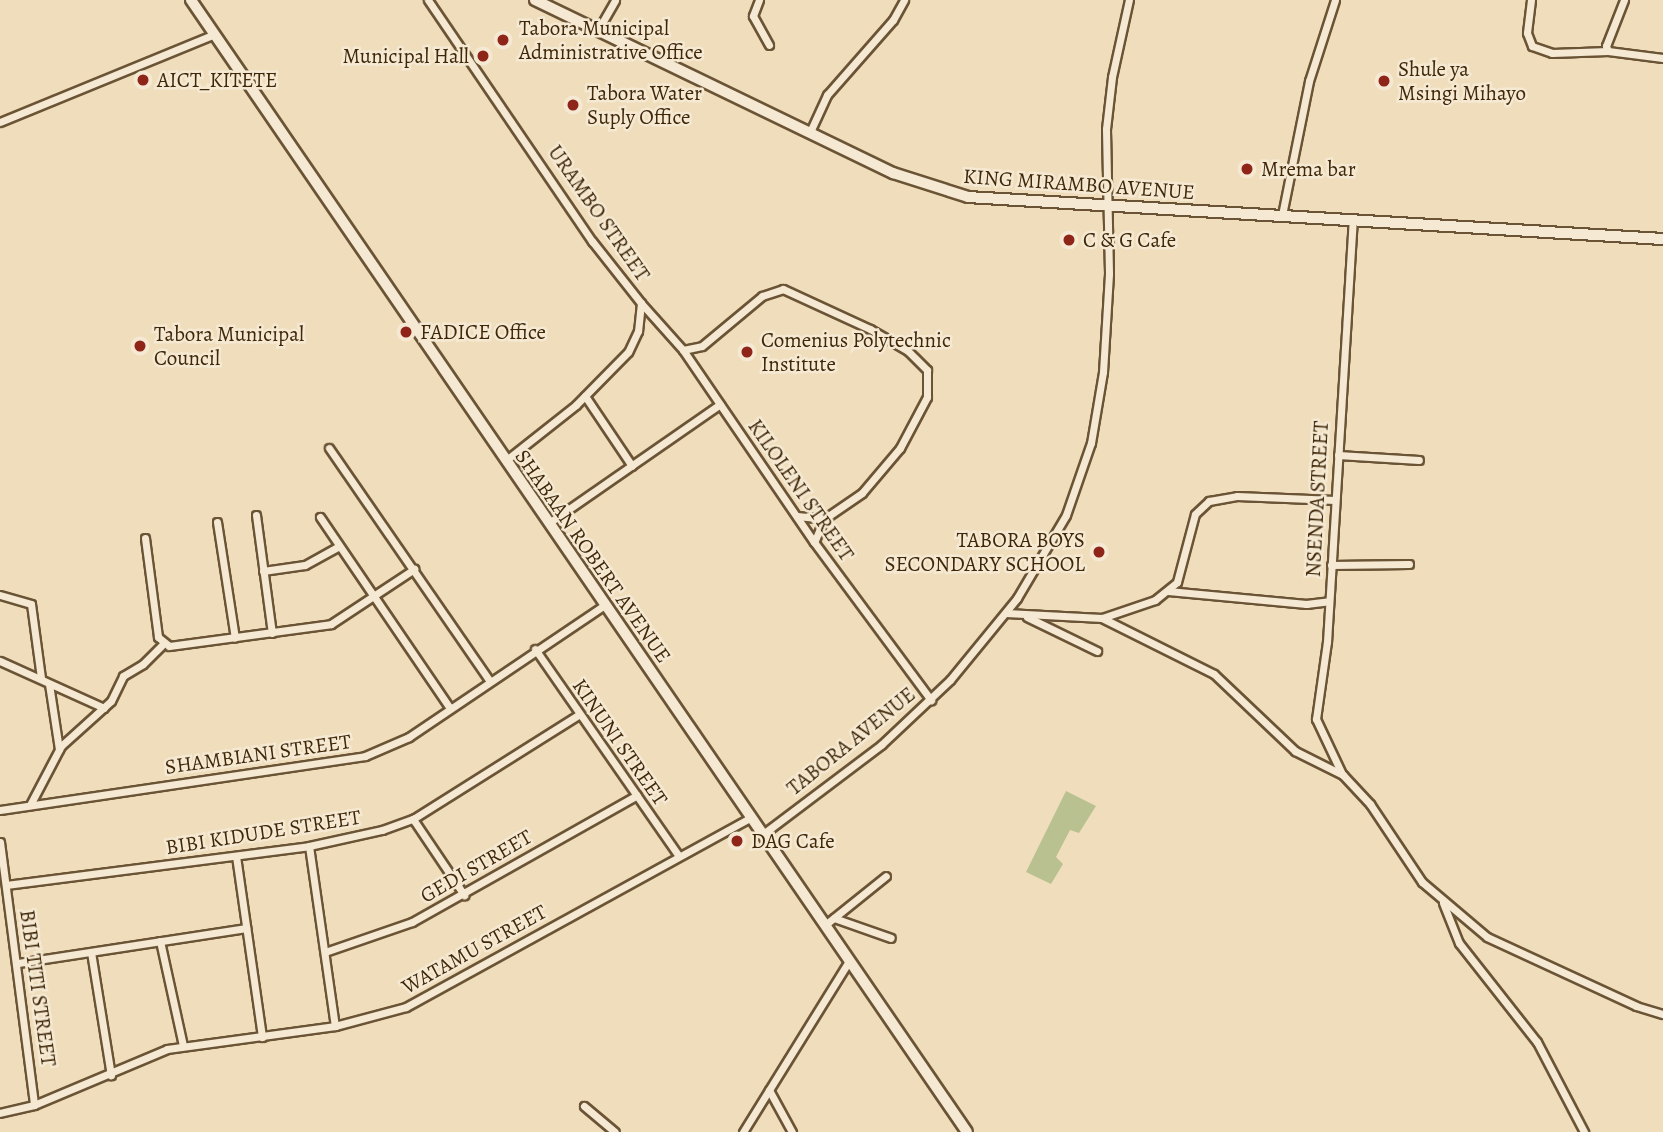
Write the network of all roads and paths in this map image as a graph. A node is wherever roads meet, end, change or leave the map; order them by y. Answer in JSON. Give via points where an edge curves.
{"nodes":[{"id":1,"x":191,"y":0,"type":"edge"},
{"id":2,"x":428,"y":0,"type":"edge"},
{"id":3,"x":536,"y":0,"type":"edge"},
{"id":4,"x":615,"y":0,"type":"edge"},
{"id":5,"x":759,"y":0,"type":"edge"},
{"id":6,"x":904,"y":0,"type":"edge"},
{"id":7,"x":1129,"y":0,"type":"edge"},
{"id":8,"x":1335,"y":0,"type":"edge"},
{"id":9,"x":1531,"y":0,"type":"edge"},
{"id":10,"x":1624,"y":0,"type":"edge"},
{"id":11,"x":598,"y":30,"type":"junction"},
{"id":12,"x":215,"y":34,"type":"junction"},
{"id":13,"x":769,"y":45,"type":"dead end"},
{"id":14,"x":1608,"y":51,"type":"junction"},
{"id":15,"x":1663,"y":58,"type":"edge"},
{"id":16,"x":0,"y":122,"type":"edge"},
{"id":17,"x":810,"y":132,"type":"junction"},
{"id":18,"x":1105,"y":207,"type":"junction"},
{"id":19,"x":1282,"y":215,"type":"junction"},
{"id":20,"x":1353,"y":219,"type":"junction"},
{"id":21,"x":1663,"y":239,"type":"edge"},
{"id":22,"x":641,"y":303,"type":"junction"},
{"id":23,"x":702,"y":346,"type":"junction"},
{"id":24,"x":682,"y":350,"type":"junction"},
{"id":25,"x":694,"y":367,"type":"junction"},
{"id":26,"x":585,"y":396,"type":"junction"},
{"id":27,"x":720,"y":404,"type":"junction"},
{"id":28,"x":329,"y":448,"type":"dead end"},
{"id":29,"x":1338,"y":455,"type":"junction"},
{"id":30,"x":1419,"y":460,"type":"dead end"},
{"id":31,"x":504,"y":461,"type":"junction"},
{"id":32,"x":632,"y":467,"type":"junction"},
{"id":33,"x":1335,"y":500,"type":"junction"},
{"id":34,"x":256,"y":515,"type":"dead end"},
{"id":35,"x":797,"y":515,"type":"junction"},
{"id":36,"x":320,"y":517,"type":"dead end"},
{"id":37,"x":824,"y":519,"type":"junction"},
{"id":38,"x":217,"y":522,"type":"dead end"},
{"id":39,"x":549,"y":523,"type":"junction"},
{"id":40,"x":145,"y":538,"type":"dead end"},
{"id":41,"x":814,"y":542,"type":"junction"},
{"id":42,"x":339,"y":546,"type":"junction"},
{"id":43,"x":1409,"y":564,"type":"dead end"},
{"id":44,"x":1331,"y":565,"type":"junction"},
{"id":45,"x":414,"y":569,"type":"junction"},
{"id":46,"x":263,"y":570,"type":"junction"},
{"id":47,"x":1168,"y":592,"type":"junction"},
{"id":48,"x":0,"y":595,"type":"edge"},
{"id":49,"x":373,"y":596,"type":"junction"},
{"id":50,"x":1329,"y":601,"type":"junction"},
{"id":51,"x":603,"y":606,"type":"junction"},
{"id":52,"x":1006,"y":613,"type":"junction"},
{"id":53,"x":1024,"y":615,"type":"junction"},
{"id":54,"x":1102,"y":618,"type":"junction"},
{"id":55,"x":272,"y":633,"type":"junction"},
{"id":56,"x":235,"y":638,"type":"junction"},
{"id":57,"x":163,"y":644,"type":"junction"},
{"id":58,"x":535,"y":649,"type":"junction"},
{"id":59,"x":1097,"y":651,"type":"dead end"},
{"id":60,"x":1,"y":660,"type":"edge"},
{"id":61,"x":41,"y":678,"type":"junction"},
{"id":62,"x":489,"y":680,"type":"junction"},
{"id":63,"x":50,"y":684,"type":"junction"},
{"id":64,"x":931,"y":700,"type":"junction"},
{"id":65,"x":104,"y":708,"type":"junction"},
{"id":66,"x":450,"y":708,"type":"junction"},
{"id":67,"x":578,"y":715,"type":"junction"},
{"id":68,"x":59,"y":750,"type":"junction"},
{"id":69,"x":1343,"y":775,"type":"junction"},
{"id":70,"x":637,"y":795,"type":"junction"},
{"id":71,"x":30,"y":805,"type":"junction"},
{"id":72,"x":0,"y":810,"type":"edge"},
{"id":73,"x":751,"y":817,"type":"junction"},
{"id":74,"x":413,"y":819,"type":"junction"},
{"id":75,"x":763,"y":834,"type":"junction"},
{"id":76,"x":0,"y":842,"type":"edge"},
{"id":77,"x":309,"y":846,"type":"junction"},
{"id":78,"x":678,"y":855,"type":"junction"},
{"id":79,"x":236,"y":856,"type":"junction"},
{"id":80,"x":886,"y":876,"type":"dead end"},
{"id":81,"x":6,"y":885,"type":"junction"},
{"id":82,"x":464,"y":895,"type":"junction"},
{"id":83,"x":1442,"y":901,"type":"junction"},
{"id":84,"x":834,"y":918,"type":"junction"},
{"id":85,"x":825,"y":925,"type":"junction"},
{"id":86,"x":246,"y":928,"type":"junction"},
{"id":87,"x":891,"y":938,"type":"dead end"},
{"id":88,"x":160,"y":941,"type":"junction"},
{"id":89,"x":91,"y":952,"type":"junction"},
{"id":90,"x":325,"y":952,"type":"junction"},
{"id":91,"x":849,"y":961,"type":"junction"},
{"id":92,"x":18,"y":963,"type":"junction"},
{"id":93,"x":1663,"y":1014,"type":"edge"},
{"id":94,"x":335,"y":1026,"type":"junction"},
{"id":95,"x":262,"y":1037,"type":"junction"},
{"id":96,"x":183,"y":1046,"type":"junction"},
{"id":97,"x":111,"y":1075,"type":"junction"},
{"id":98,"x":769,"y":1090,"type":"junction"},
{"id":99,"x":34,"y":1105,"type":"junction"},
{"id":100,"x":584,"y":1106,"type":"dead end"},
{"id":101,"x":0,"y":1113,"type":"edge"},
{"id":102,"x":615,"y":1132,"type":"edge"},
{"id":103,"x":743,"y":1132,"type":"edge"},
{"id":104,"x":792,"y":1132,"type":"edge"},
{"id":105,"x":967,"y":1132,"type":"edge"},
{"id":106,"x":1584,"y":1132,"type":"edge"}],
"edges":[{"from":1,"to":12,"type":"street","name":"SHABAAN ROBERT AVENUE"},
{"from":2,"to":22,"type":"street","name":"URAMBO STREET","via":[[592,241]]},
{"from":3,"to":11,"type":"street","name":"KING MIRAMBO AVENUE"},
{"from":4,"to":11,"type":"street"},
{"from":5,"to":13,"type":"street","via":[[753,16]]},
{"from":6,"to":17,"type":"street","via":[[893,20],[827,95]]},
{"from":7,"to":18,"type":"street","name":"TABORA AVENUE","via":[[1108,105]]},
{"from":8,"to":19,"type":"street","via":[[1309,81]]},
{"from":9,"to":14,"type":"street","via":[[1527,33],[1532,46],[1552,53]]},
{"from":10,"to":14,"type":"street"},
{"from":11,"to":17,"type":"street","name":"KING MIRAMBO AVENUE"},
{"from":12,"to":16,"type":"street"},
{"from":12,"to":31,"type":"street","name":"SHABAAN ROBERT AVENUE"},
{"from":14,"to":15,"type":"street"},
{"from":17,"to":18,"type":"street","name":"KING MIRAMBO AVENUE","via":[[901,177],[944,192],[1030,204]]},
{"from":18,"to":19,"type":"street","name":"KING MIRAMBO AVENUE"},
{"from":18,"to":52,"type":"street","name":"TABORA AVENUE","via":[[1108,312],[1091,443],[1055,538]]},
{"from":19,"to":20,"type":"street","name":"KING MIRAMBO AVENUE"},
{"from":20,"to":21,"type":"street","name":"KING MIRAMBO AVENUE"},
{"from":20,"to":29,"type":"street","name":"NSENDA STREET"},
{"from":22,"to":24,"type":"street","name":"KILOLENI STREET"},
{"from":22,"to":26,"type":"street","name":"URAMBO STREET","via":[[638,331],[628,352]]},
{"from":23,"to":24,"type":"street"},
{"from":23,"to":25,"type":"street"},
{"from":23,"to":37,"type":"street","via":[[762,296],[783,289],[870,329],[908,351],[927,370],[927,397],[900,448],[853,502]]},
{"from":24,"to":25,"type":"street","name":"KILOLENI STREET"},
{"from":25,"to":27,"type":"street","name":"KILOLENI STREET"},
{"from":26,"to":31,"type":"street","name":"URAMBO STREET"},
{"from":26,"to":32,"type":"street"},
{"from":27,"to":32,"type":"street"},
{"from":27,"to":35,"type":"street","name":"KILOLENI STREET"},
{"from":28,"to":45,"type":"street"},
{"from":29,"to":30,"type":"street"},
{"from":29,"to":33,"type":"street","name":"NSENDA STREET"},
{"from":31,"to":39,"type":"street","name":"SHABAAN ROBERT AVENUE"},
{"from":32,"to":39,"type":"street"},
{"from":33,"to":44,"type":"street","name":"NSENDA STREET"},
{"from":33,"to":47,"type":"street","via":[[1237,496],[1209,501],[1195,514],[1182,571]]},
{"from":34,"to":46,"type":"street"},
{"from":35,"to":37,"type":"street"},
{"from":35,"to":41,"type":"street","name":"KILOLENI STREET"},
{"from":36,"to":42,"type":"street"},
{"from":37,"to":41,"type":"street"},
{"from":38,"to":56,"type":"street"},
{"from":39,"to":51,"type":"street","name":"SHABAAN ROBERT AVENUE"},
{"from":40,"to":57,"type":"street"},
{"from":41,"to":64,"type":"street","name":"KILOLENI STREET"},
{"from":42,"to":46,"type":"street","via":[[305,565]]},
{"from":42,"to":49,"type":"street"},
{"from":43,"to":44,"type":"street"},
{"from":44,"to":50,"type":"street","name":"NSENDA STREET"},
{"from":45,"to":49,"type":"street"},
{"from":45,"to":62,"type":"street"},
{"from":46,"to":55,"type":"street"},
{"from":47,"to":50,"type":"street","via":[[1306,604]]},
{"from":47,"to":54,"type":"street"},
{"from":48,"to":61,"type":"street","via":[[31,604]]},
{"from":49,"to":55,"type":"street","via":[[331,624]]},
{"from":49,"to":66,"type":"street"},
{"from":50,"to":69,"type":"street","name":"NSENDA STREET","via":[[1316,719]]},
{"from":51,"to":58,"type":"street","name":"SHAMBIANI STREET"},
{"from":51,"to":73,"type":"street","name":"SHABAAN ROBERT AVENUE"},
{"from":52,"to":53,"type":"street"},
{"from":52,"to":64,"type":"street","name":"TABORA AVENUE"},
{"from":53,"to":54,"type":"street"},
{"from":53,"to":59,"type":"street"},
{"from":54,"to":69,"type":"street","via":[[1214,674],[1290,747]]},
{"from":55,"to":56,"type":"street"},
{"from":56,"to":57,"type":"street"},
{"from":57,"to":65,"type":"street","via":[[123,676]]},
{"from":58,"to":62,"type":"street","name":"SHAMBIANI STREET"},
{"from":58,"to":67,"type":"street","name":"KINUNI STREET"},
{"from":60,"to":61,"type":"street"},
{"from":61,"to":63,"type":"street"},
{"from":62,"to":66,"type":"street","name":"SHAMBIANI STREET"},
{"from":63,"to":65,"type":"street"},
{"from":63,"to":68,"type":"street"},
{"from":64,"to":75,"type":"street","name":"TABORA AVENUE","via":[[881,745]]},
{"from":65,"to":68,"type":"street"},
{"from":66,"to":71,"type":"street","name":"SHAMBIANI STREET","via":[[395,744],[357,758]]},
{"from":67,"to":70,"type":"street","name":"KINUNI STREET"},
{"from":67,"to":74,"type":"street","name":"BIBI KIDUDE STREET"},
{"from":68,"to":71,"type":"street"},
{"from":69,"to":83,"type":"street","via":[[1370,804],[1417,876]]},
{"from":70,"to":78,"type":"street","name":"KINUNI STREET"},
{"from":70,"to":82,"type":"street","name":"GEDI STREET"},
{"from":71,"to":72,"type":"street","name":"SHAMBIANI STREET"},
{"from":73,"to":75,"type":"street","name":"SHABAAN ROBERT AVENUE"},
{"from":73,"to":78,"type":"street","name":"WATAMU STREET"},
{"from":74,"to":77,"type":"street","name":"BIBI KIDUDE STREET"},
{"from":74,"to":82,"type":"street"},
{"from":75,"to":85,"type":"street","name":"SHABAAN ROBERT AVENUE"},
{"from":76,"to":81,"type":"street","name":"BIBI TITI STREET"},
{"from":77,"to":79,"type":"street","name":"BIBI KIDUDE STREET"},
{"from":77,"to":90,"type":"street"},
{"from":78,"to":94,"type":"street","name":"WATAMU STREET","via":[[451,986],[406,1007]]},
{"from":79,"to":81,"type":"street","name":"BIBI KIDUDE STREET"},
{"from":79,"to":86,"type":"street"},
{"from":80,"to":84,"type":"street"},
{"from":81,"to":92,"type":"street","name":"BIBI TITI STREET"},
{"from":82,"to":90,"type":"street","name":"GEDI STREET","via":[[370,940]]},
{"from":83,"to":93,"type":"street","via":[[1495,942]]},
{"from":83,"to":106,"type":"street","via":[[1459,943],[1537,1042]]},
{"from":84,"to":85,"type":"street"},
{"from":84,"to":87,"type":"street"},
{"from":85,"to":91,"type":"street","name":"SHABAAN ROBERT AVENUE"},
{"from":86,"to":88,"type":"street"},
{"from":86,"to":95,"type":"street"},
{"from":88,"to":89,"type":"street"},
{"from":88,"to":96,"type":"street"},
{"from":89,"to":92,"type":"street"},
{"from":89,"to":97,"type":"street"},
{"from":90,"to":94,"type":"street"},
{"from":91,"to":98,"type":"street"},
{"from":91,"to":105,"type":"street","name":"SHABAAN ROBERT AVENUE"},
{"from":92,"to":99,"type":"street","name":"BIBI TITI STREET"},
{"from":94,"to":95,"type":"street","name":"WATAMU STREET"},
{"from":95,"to":96,"type":"street","name":"WATAMU STREET"},
{"from":96,"to":97,"type":"street","name":"WATAMU STREET","via":[[154,1053]]},
{"from":97,"to":99,"type":"street","name":"WATAMU STREET"},
{"from":98,"to":103,"type":"street"},
{"from":98,"to":104,"type":"street"},
{"from":99,"to":101,"type":"street"},
{"from":100,"to":102,"type":"street"}]}
